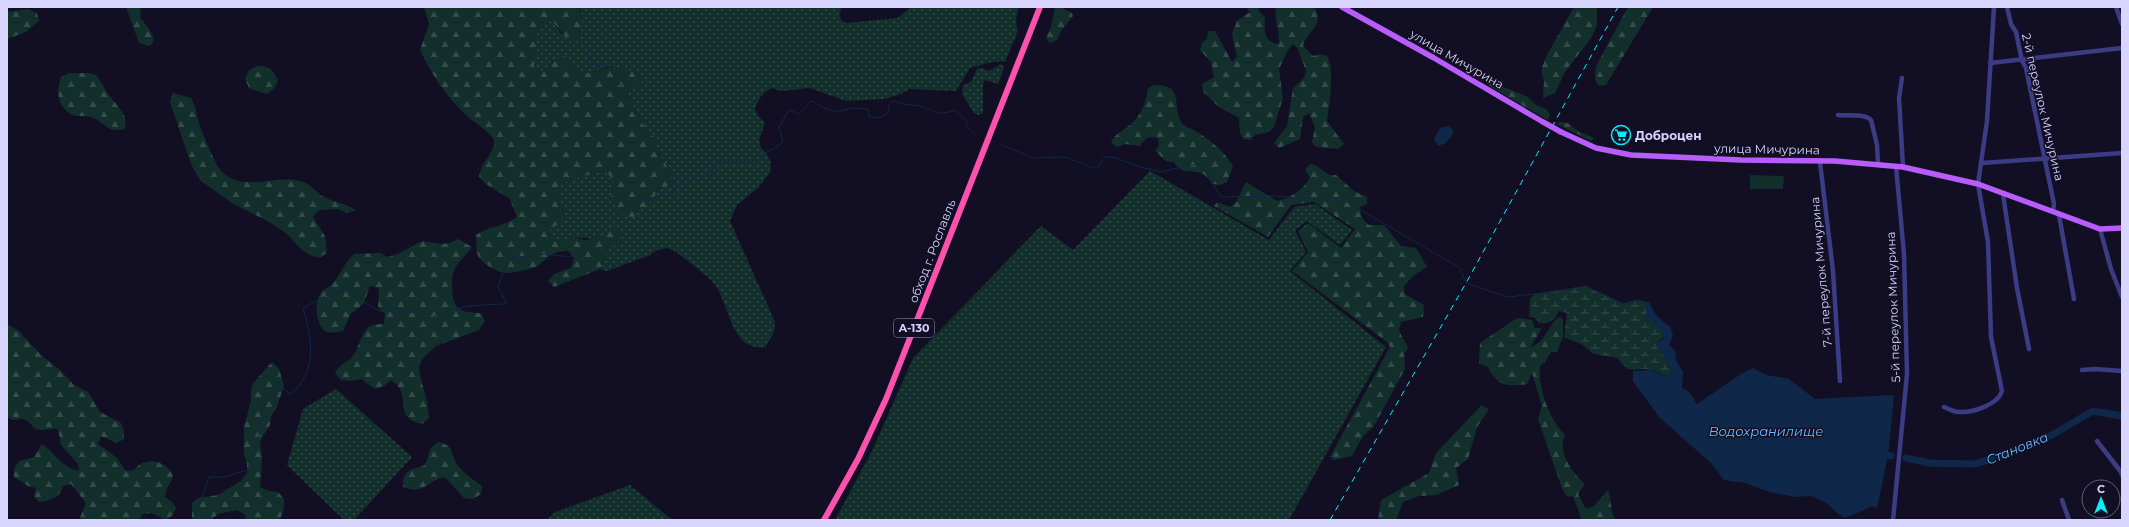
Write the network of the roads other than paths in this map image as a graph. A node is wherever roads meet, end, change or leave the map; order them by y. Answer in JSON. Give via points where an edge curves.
{"nodes":[{"id":1,"x":1040,"y":7,"type":"edge"},
{"id":2,"x":1342,"y":7,"type":"edge"},
{"id":3,"x":1994,"y":7,"type":"edge"},
{"id":4,"x":2007,"y":7,"type":"edge"},
{"id":5,"x":2116,"y":7,"type":"edge"},
{"id":6,"x":2122,"y":24,"type":"edge"},
{"id":7,"x":2122,"y":48,"type":"edge"},
{"id":8,"x":2022,"y":61,"type":"junction"},
{"id":9,"x":1990,"y":63,"type":"junction"},
{"id":10,"x":1902,"y":78,"type":"dead end"},
{"id":11,"x":1838,"y":116,"type":"dead end"},
{"id":12,"x":2122,"y":153,"type":"edge"},
{"id":13,"x":2044,"y":158,"type":"junction"},
{"id":14,"x":1820,"y":162,"type":"junction"},
{"id":15,"x":1982,"y":162,"type":"junction"},
{"id":16,"x":1878,"y":164,"type":"junction"},
{"id":17,"x":1896,"y":166,"type":"junction"},
{"id":18,"x":1903,"y":167,"type":"junction"},
{"id":19,"x":1978,"y":184,"type":"junction"},
{"id":20,"x":2003,"y":194,"type":"junction"},
{"id":21,"x":2053,"y":212,"type":"junction"},
{"id":22,"x":2059,"y":214,"type":"junction"},
{"id":23,"x":2122,"y":228,"type":"edge"},
{"id":24,"x":2100,"y":229,"type":"junction"},
{"id":25,"x":2122,"y":297,"type":"edge"},
{"id":26,"x":2074,"y":299,"type":"dead end"},
{"id":27,"x":2030,"y":349,"type":"dead end"},
{"id":28,"x":2082,"y":370,"type":"dead end"},
{"id":29,"x":2122,"y":372,"type":"edge"},
{"id":30,"x":1840,"y":381,"type":"dead end"},
{"id":31,"x":1944,"y":407,"type":"dead end"},
{"id":32,"x":2097,"y":441,"type":"dead end"},
{"id":33,"x":2122,"y":475,"type":"edge"},
{"id":34,"x":2062,"y":500,"type":"dead end"},
{"id":35,"x":824,"y":520,"type":"edge"},
{"id":36,"x":1894,"y":520,"type":"edge"},
{"id":37,"x":2069,"y":520,"type":"edge"}],
"edges":[{"from":1,"to":35,"type":"highway","name":"обход г. Рославль","number":"А-130","via":[[886,399],[858,459]]},
{"from":2,"to":14,"type":"main road","name":"улица Мичурина","bridge":true,"via":[[1561,132],[1596,148],[1631,155]]},
{"from":3,"to":9,"type":"street"},
{"from":4,"to":8,"type":"street","name":"2-й переулок Мичурина"},
{"from":5,"to":6,"type":"street"},
{"from":7,"to":8,"type":"street"},
{"from":8,"to":9,"type":"street"},
{"from":8,"to":13,"type":"street","name":"2-й переулок Мичурина","via":[[2026,68]]},
{"from":9,"to":15,"type":"street"},
{"from":10,"to":18,"type":"street","via":[[1899,98]]},
{"from":11,"to":16,"type":"street","via":[[1861,116],[1871,120]]},
{"from":12,"to":13,"type":"street"},
{"from":13,"to":15,"type":"street"},
{"from":13,"to":21,"type":"street","name":"2-й переулок Мичурина","via":[[2054,204]]},
{"from":14,"to":16,"type":"main road","name":"улица Мичурина"},
{"from":14,"to":30,"type":"street","name":"7-й переулок Мичурина","via":[[1833,270]]},
{"from":15,"to":19,"type":"street"},
{"from":16,"to":17,"type":"main road","name":"улица Мичурина"},
{"from":17,"to":18,"type":"main road","name":"улица Мичурина"},
{"from":17,"to":36,"type":"street","name":"5-й переулок Мичурина","via":[[1904,254],[1907,374]]},
{"from":18,"to":19,"type":"main road","name":"улица Мичурина"},
{"from":19,"to":20,"type":"main road","name":"улица Мичурина"},
{"from":19,"to":31,"type":"street","via":[[1988,242],[1991,337],[2002,391],[1999,397],[1976,410],[1957,412]]},
{"from":20,"to":21,"type":"main road","name":"улица Мичурина"},
{"from":20,"to":27,"type":"street","via":[[2017,288]]},
{"from":21,"to":22,"type":"main road","name":"улица Мичурина"},
{"from":22,"to":24,"type":"main road","name":"улица Мичурина"},
{"from":22,"to":26,"type":"street"},
{"from":23,"to":24,"type":"main road","name":"улица Мичурина"},
{"from":24,"to":25,"type":"street"},
{"from":28,"to":29,"type":"street"},
{"from":32,"to":33,"type":"street"},
{"from":34,"to":37,"type":"street"}]}
